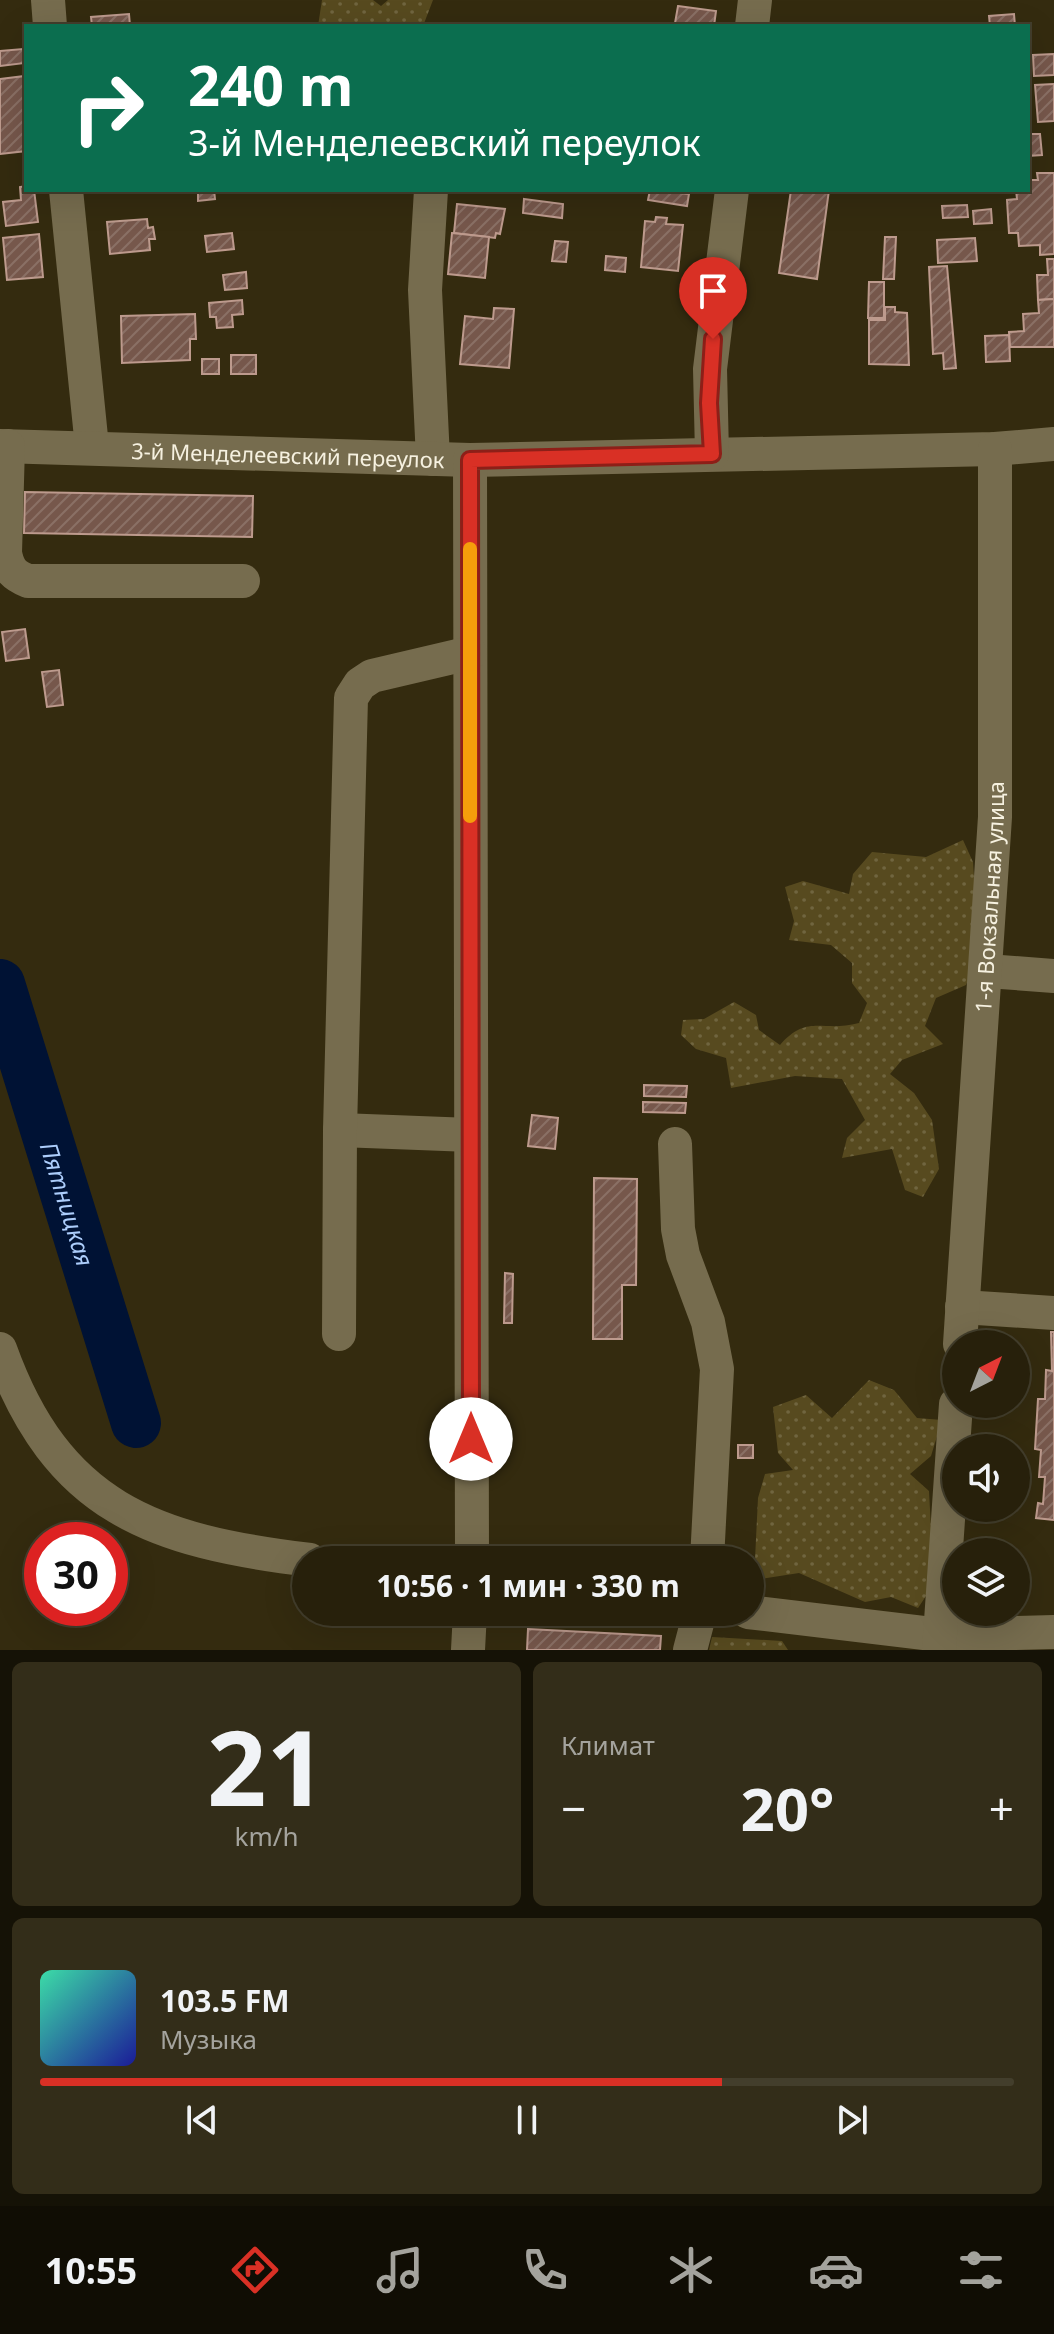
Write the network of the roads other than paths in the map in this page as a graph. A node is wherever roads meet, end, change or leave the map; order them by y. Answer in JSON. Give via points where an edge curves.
{"nodes":[{"id":1,"x":48,"y":0,"type":"edge"},
{"id":2,"x":755,"y":0,"type":"edge"},
{"id":3,"x":50,"y":24,"type":"edge"},
{"id":4,"x":752,"y":24,"type":"edge"},
{"id":5,"x":66,"y":192,"type":"edge"},
{"id":6,"x":431,"y":192,"type":"edge"},
{"id":7,"x":732,"y":192,"type":"edge"},
{"id":8,"x":1054,"y":444,"type":"edge"},
{"id":9,"x":4,"y":446,"type":"edge"},
{"id":10,"x":92,"y":447,"type":"junction"},
{"id":11,"x":995,"y":449,"type":"junction"},
{"id":12,"x":712,"y":454,"type":"junction"},
{"id":13,"x":433,"y":459,"type":"junction"},
{"id":14,"x":470,"y":460,"type":"junction"},
{"id":15,"x":243,"y":581,"type":"dead end"},
{"id":16,"x":470,"y":653,"type":"junction"},
{"id":17,"x":987,"y":971,"type":"junction"},
{"id":18,"x":1054,"y":976,"type":"edge"},
{"id":19,"x":340,"y":1130,"type":"junction"},
{"id":20,"x":471,"y":1135,"type":"junction"},
{"id":21,"x":675,"y":1144,"type":"dead end"},
{"id":22,"x":962,"y":1307,"type":"junction"},
{"id":23,"x":1054,"y":1313,"type":"edge"},
{"id":24,"x":961,"y":1330,"type":"edge"},
{"id":25,"x":339,"y":1334,"type":"dead end"},
{"id":26,"x":0,"y":1349,"type":"edge"},
{"id":27,"x":955,"y":1418,"type":"edge"},
{"id":28,"x":472,"y":1546,"type":"edge"},
{"id":29,"x":708,"y":1546,"type":"edge"},
{"id":30,"x":292,"y":1558,"type":"edge"},
{"id":31,"x":764,"y":1614,"type":"edge"},
{"id":32,"x":469,"y":1626,"type":"edge"},
{"id":33,"x":696,"y":1626,"type":"edge"},
{"id":34,"x":1054,"y":1632,"type":"edge"},
{"id":35,"x":940,"y":1642,"type":"edge"},
{"id":36,"x":468,"y":1650,"type":"edge"},
{"id":37,"x":690,"y":1650,"type":"edge"}],
"edges":[{"from":1,"to":3,"type":"street"},
{"from":2,"to":4,"type":"street"},
{"from":5,"to":10,"type":"street"},
{"from":6,"to":13,"type":"street","via":[[425,290]]},
{"from":7,"to":12,"type":"street","via":[[710,369]]},
{"from":8,"to":11,"type":"street","name":"3-й Менделеевский переулок"},
{"from":9,"to":10,"type":"street","name":"3-й Менделеевский переулок"},
{"from":9,"to":15,"type":"street","via":[[5,553],[16,576],[28,581]]},
{"from":10,"to":13,"type":"street","name":"3-й Менделеевский переулок"},
{"from":11,"to":12,"type":"street","name":"3-й Менделеевский переулок"},
{"from":11,"to":17,"type":"street","name":"1-я Вокзальная улица","via":[[995,817]]},
{"from":12,"to":14,"type":"street","name":"3-й Менделеевский переулок"},
{"from":13,"to":14,"type":"street","name":"3-й Менделеевский переулок"},
{"from":14,"to":16,"type":"street"},
{"from":16,"to":19,"type":"street","via":[[372,676],[351,698]]},
{"from":16,"to":20,"type":"street"},
{"from":17,"to":18,"type":"street"},
{"from":17,"to":22,"type":"street","name":"1-я Вокзальная улица"},
{"from":19,"to":20,"type":"street"},
{"from":19,"to":25,"type":"street"},
{"from":20,"to":28,"type":"street"},
{"from":21,"to":29,"type":"street","via":[[678,1229],[717,1369]]},
{"from":22,"to":23,"type":"street"},
{"from":22,"to":24,"type":"street","name":"1-я Вокзальная улица"},
{"from":26,"to":30,"type":"street","via":[[39,1434],[78,1479],[117,1508],[185,1538]]},
{"from":27,"to":35,"type":"street"},
{"from":31,"to":35,"type":"street"},
{"from":32,"to":36,"type":"street"},
{"from":33,"to":37,"type":"street"},
{"from":34,"to":35,"type":"street"}]}
